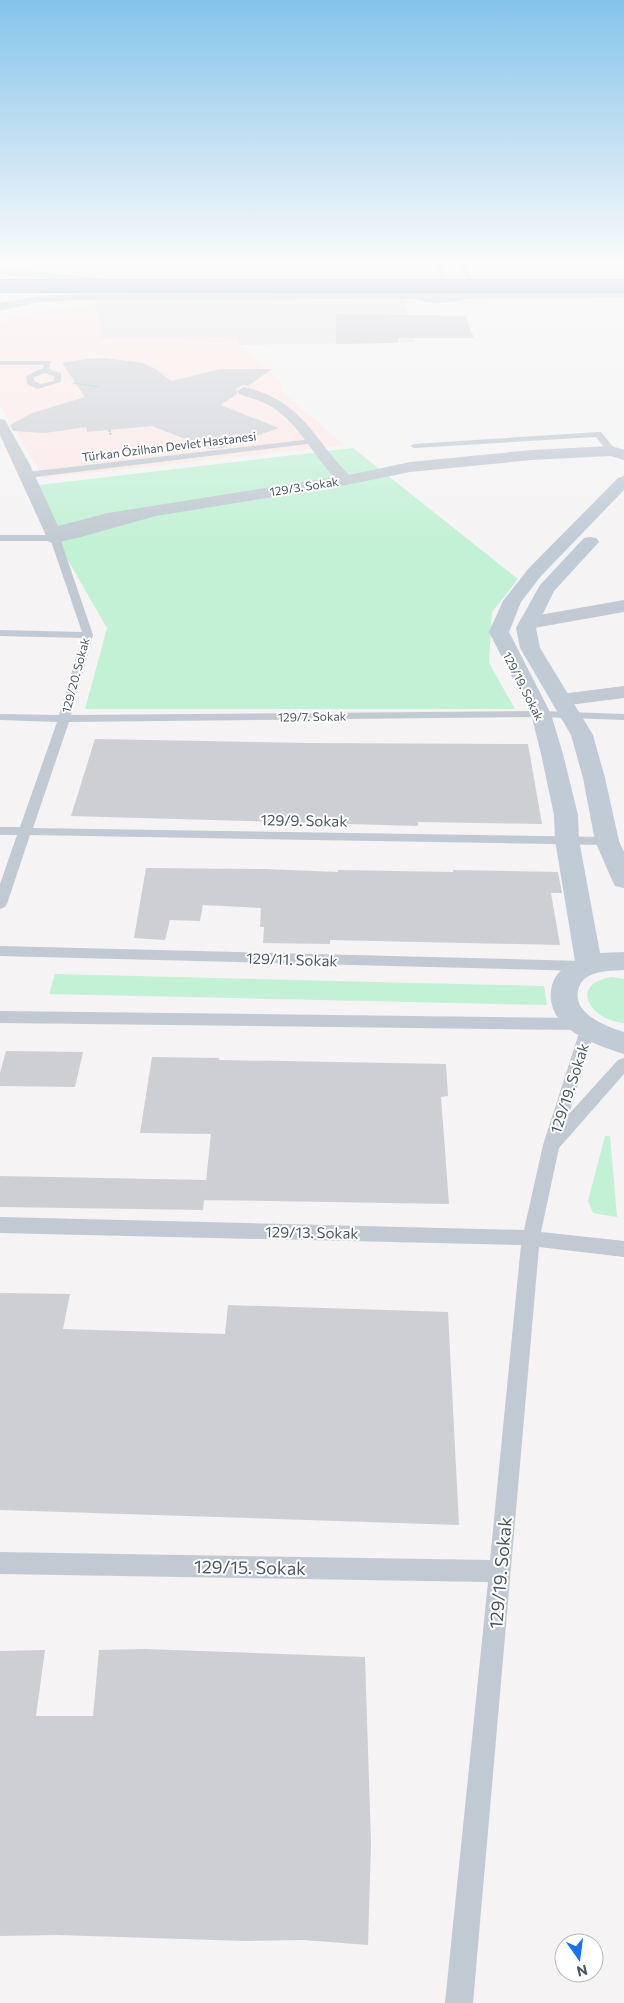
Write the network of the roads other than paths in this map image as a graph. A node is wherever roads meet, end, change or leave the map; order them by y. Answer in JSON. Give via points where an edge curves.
{"nodes":[{"id":1,"x":0,"y":363,"type":"edge"},
{"id":2,"x":45,"y":370,"type":"junction"},
{"id":3,"x":244,"y":391,"type":"dead end"},
{"id":4,"x":0,"y":423,"type":"edge"},
{"id":5,"x":313,"y":441,"type":"junction"},
{"id":6,"x":414,"y":446,"type":"dead end"},
{"id":7,"x":618,"y":453,"type":"edge"},
{"id":8,"x":27,"y":475,"type":"junction"},
{"id":9,"x":346,"y":480,"type":"junction"},
{"id":10,"x":624,"y":481,"type":"edge"},
{"id":11,"x":624,"y":506,"type":"edge"},
{"id":12,"x":54,"y":535,"type":"junction"},
{"id":13,"x":0,"y":538,"type":"edge"},
{"id":14,"x":624,"y":606,"type":"edge"},
{"id":15,"x":528,"y":624,"type":"junction"},
{"id":16,"x":0,"y":633,"type":"edge"},
{"id":17,"x":88,"y":635,"type":"junction"},
{"id":18,"x":624,"y":692,"type":"edge"},
{"id":19,"x":566,"y":708,"type":"junction"},
{"id":20,"x":541,"y":714,"type":"junction"},
{"id":21,"x":624,"y":717,"type":"edge"},
{"id":22,"x":0,"y":718,"type":"edge"},
{"id":23,"x":64,"y":719,"type":"junction"},
{"id":24,"x":0,"y":831,"type":"edge"},
{"id":25,"x":24,"y":832,"type":"junction"},
{"id":26,"x":567,"y":840,"type":"junction"},
{"id":27,"x":607,"y":841,"type":"junction"},
{"id":28,"x":624,"y":880,"type":"edge"},
{"id":29,"x":0,"y":904,"type":"edge"},
{"id":30,"x":0,"y":951,"type":"edge"},
{"id":31,"x":624,"y":961,"type":"edge"},
{"id":32,"x":586,"y":965,"type":"junction"},
{"id":33,"x":0,"y":1017,"type":"edge"},
{"id":34,"x":584,"y":1027,"type":"junction"},
{"id":35,"x":624,"y":1042,"type":"edge"},
{"id":36,"x":624,"y":1064,"type":"edge"},
{"id":37,"x":551,"y":1145,"type":"junction"},
{"id":38,"x":0,"y":1225,"type":"edge"},
{"id":39,"x":531,"y":1238,"type":"junction"},
{"id":40,"x":624,"y":1249,"type":"edge"},
{"id":41,"x":0,"y":1564,"type":"edge"},
{"id":42,"x":501,"y":1572,"type":"junction"},
{"id":43,"x":459,"y":2003,"type":"edge"}],
"edges":[{"from":1,"to":2,"type":"lane","via":[[48,363]]},
{"from":2,"to":2,"type":"lane","via":[[30,376],[30,382],[40,387],[58,381],[58,375]]},
{"from":3,"to":5,"type":"street","name":"129/3. Sokak","via":[[279,405]]},
{"from":4,"to":8,"type":"street","name":"129/20. Sokak"},
{"from":5,"to":8,"type":"lane","name":"Türkan Özilhan Devlet Hastanesi"},
{"from":5,"to":9,"type":"street","name":"129/3. Sokak"},
{"from":6,"to":7,"type":"lane","via":[[598,434]]},
{"from":7,"to":9,"type":"street","via":[[532,455],[448,463]]},
{"from":8,"to":12,"type":"street","name":"129/20. Sokak"},
{"from":9,"to":12,"type":"street","name":"129/3. Sokak","via":[[154,511],[81,532]]},
{"from":10,"to":20,"type":"main road","name":"129/19. Sokak","via":[[535,572],[512,601],[501,624],[502,643]]},
{"from":11,"to":15,"type":"main road","via":[[546,589]]},
{"from":12,"to":13,"type":"lane","name":"129/3. Sokak"},
{"from":12,"to":17,"type":"lane","name":"129/20. Sokak"},
{"from":14,"to":15,"type":"street"},
{"from":15,"to":19,"type":"main road","name":"129/19. Sokak","via":[[530,648]]},
{"from":16,"to":17,"type":"lane"},
{"from":17,"to":23,"type":"lane","name":"129/20. Sokak"},
{"from":18,"to":19,"type":"street"},
{"from":19,"to":20,"type":"lane","name":"129/7. Sokak"},
{"from":19,"to":21,"type":"lane","name":"129/7. Sokak"},
{"from":19,"to":27,"type":"main road","name":"129/19. Sokak","via":[[582,735]]},
{"from":20,"to":23,"type":"lane","name":"129/7. Sokak"},
{"from":20,"to":26,"type":"main road","name":"129/19. Sokak","via":[[566,815]]},
{"from":22,"to":23,"type":"lane","name":"129/7. Sokak"},
{"from":23,"to":25,"type":"lane","name":"129/20. Sokak"},
{"from":24,"to":25,"type":"lane","name":"129/9. Sokak"},
{"from":25,"to":26,"type":"lane","name":"129/9. Sokak"},
{"from":25,"to":29,"type":"lane","name":"129/20. Sokak"},
{"from":26,"to":27,"type":"lane","name":"129/9. Sokak"},
{"from":26,"to":32,"type":"main road","name":"129/19. Sokak"},
{"from":27,"to":28,"type":"main road","name":"129/19. Sokak"},
{"from":30,"to":32,"type":"lane","name":"129/11. Sokak"},
{"from":31,"to":32,"type":"main road","via":[[605,960]]},
{"from":32,"to":34,"type":"main road","via":[[567,980],[563,993],[574,1019]]},
{"from":33,"to":34,"type":"lane"},
{"from":34,"to":35,"type":"main road","via":[[604,1038]]},
{"from":34,"to":37,"type":"lane","name":"129/19. Sokak"},
{"from":36,"to":37,"type":"lane","name":"129/19. Sokak"},
{"from":37,"to":39,"type":"lane","name":"129/19. Sokak"},
{"from":38,"to":39,"type":"lane","name":"129/13. Sokak"},
{"from":39,"to":40,"type":"lane","name":"129/13. Sokak"},
{"from":39,"to":42,"type":"lane","name":"129/19. Sokak"},
{"from":41,"to":42,"type":"lane","name":"129/15. Sokak"},
{"from":42,"to":43,"type":"lane","name":"129/19. Sokak"}]}
